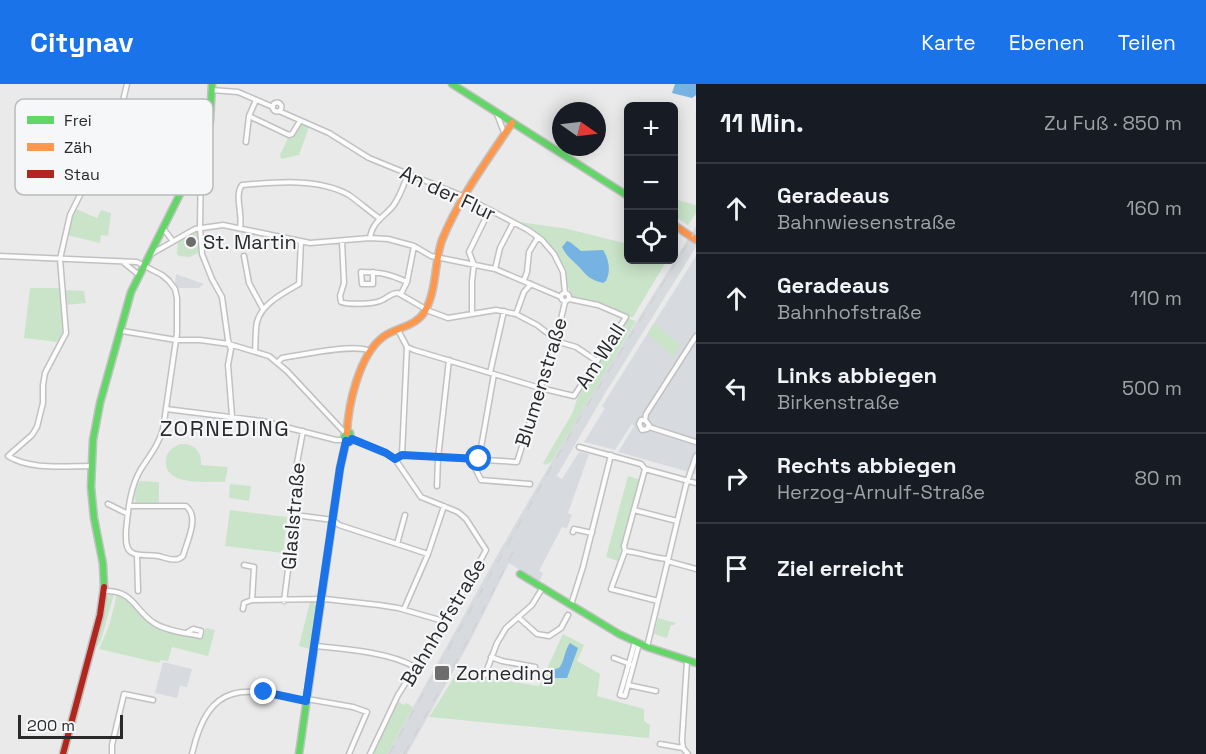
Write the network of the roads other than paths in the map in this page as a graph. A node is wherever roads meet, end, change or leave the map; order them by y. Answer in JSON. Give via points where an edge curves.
{"nodes":[{"id":1,"x":127,"y":84,"type":"edge"},
{"id":2,"x":452,"y":84,"type":"edge"},
{"id":3,"x":211,"y":86,"type":"edge"},
{"id":4,"x":123,"y":99,"type":"edge"},
{"id":5,"x":256,"y":100,"type":"junction"},
{"id":6,"x":273,"y":107,"type":"junction"},
{"id":7,"x":279,"y":111,"type":"junction"},
{"id":8,"x":497,"y":113,"type":"junction"},
{"id":9,"x":249,"y":116,"type":"junction"},
{"id":10,"x":300,"y":120,"type":"junction"},
{"id":11,"x":512,"y":123,"type":"junction"},
{"id":12,"x":505,"y":135,"type":"junction"},
{"id":13,"x":246,"y":142,"type":"dead end"},
{"id":14,"x":408,"y":174,"type":"junction"},
{"id":15,"x":624,"y":193,"type":"edge"},
{"id":16,"x":80,"y":195,"type":"edge"},
{"id":17,"x":180,"y":195,"type":"edge"},
{"id":18,"x":200,"y":195,"type":"edge"},
{"id":19,"x":465,"y":197,"type":"junction"},
{"id":20,"x":489,"y":211,"type":"junction"},
{"id":21,"x":379,"y":218,"type":"junction"},
{"id":22,"x":513,"y":224,"type":"junction"},
{"id":23,"x":200,"y":227,"type":"junction"},
{"id":24,"x":163,"y":228,"type":"junction"},
{"id":25,"x":240,"y":228,"type":"junction"},
{"id":26,"x":678,"y":228,"type":"edge"},
{"id":27,"x":538,"y":237,"type":"junction"},
{"id":28,"x":370,"y":238,"type":"junction"},
{"id":29,"x":172,"y":240,"type":"junction"},
{"id":30,"x":696,"y":240,"type":"edge"},
{"id":31,"x":301,"y":241,"type":"junction"},
{"id":32,"x":342,"y":241,"type":"junction"},
{"id":33,"x":414,"y":246,"type":"junction"},
{"id":34,"x":150,"y":254,"type":"junction"},
{"id":35,"x":0,"y":256,"type":"edge"},
{"id":36,"x":244,"y":256,"type":"dead end"},
{"id":37,"x":437,"y":257,"type":"junction"},
{"id":38,"x":60,"y":260,"type":"junction"},
{"id":39,"x":122,"y":261,"type":"junction"},
{"id":40,"x":145,"y":265,"type":"junction"},
{"id":41,"x":474,"y":265,"type":"junction"},
{"id":42,"x":495,"y":269,"type":"junction"},
{"id":43,"x":373,"y":272,"type":"dead end"},
{"id":44,"x":139,"y":275,"type":"junction"},
{"id":45,"x":524,"y":280,"type":"junction"},
{"id":46,"x":407,"y":282,"type":"junction"},
{"id":47,"x":531,"y":284,"type":"junction"},
{"id":48,"x":565,"y":293,"type":"junction"},
{"id":49,"x":401,"y":294,"type":"junction"},
{"id":50,"x":561,"y":297,"type":"junction"},
{"id":51,"x":567,"y":300,"type":"junction"},
{"id":52,"x":263,"y":309,"type":"junction"},
{"id":53,"x":425,"y":309,"type":"junction"},
{"id":54,"x":504,"y":311,"type":"junction"},
{"id":55,"x":472,"y":313,"type":"junction"},
{"id":56,"x":516,"y":314,"type":"junction"},
{"id":57,"x":398,"y":330,"type":"junction"},
{"id":58,"x":122,"y":331,"type":"junction"},
{"id":59,"x":696,"y":336,"type":"edge"},
{"id":60,"x":176,"y":340,"type":"junction"},
{"id":61,"x":556,"y":340,"type":"junction"},
{"id":62,"x":229,"y":344,"type":"junction"},
{"id":63,"x":407,"y":347,"type":"junction"},
{"id":64,"x":255,"y":351,"type":"junction"},
{"id":65,"x":369,"y":351,"type":"junction"},
{"id":66,"x":449,"y":360,"type":"junction"},
{"id":67,"x":597,"y":361,"type":"junction"},
{"id":68,"x":278,"y":362,"type":"junction"},
{"id":69,"x":492,"y":374,"type":"junction"},
{"id":70,"x":540,"y":388,"type":"junction"},
{"id":71,"x":166,"y":408,"type":"junction"},
{"id":72,"x":232,"y":416,"type":"junction"},
{"id":73,"x":645,"y":420,"type":"junction"},
{"id":74,"x":347,"y":422,"type":"junction"},
{"id":75,"x":335,"y":424,"type":"junction"},
{"id":76,"x":648,"y":427,"type":"junction"},
{"id":77,"x":303,"y":431,"type":"junction"},
{"id":78,"x":347,"y":437,"type":"junction"},
{"id":79,"x":696,"y":442,"type":"edge"},
{"id":80,"x":579,"y":447,"type":"dead end"},
{"id":81,"x":0,"y":454,"type":"edge"},
{"id":82,"x":11,"y":455,"type":"junction"},
{"id":83,"x":402,"y":455,"type":"junction"},
{"id":84,"x":611,"y":456,"type":"junction"},
{"id":85,"x":696,"y":456,"type":"edge"},
{"id":86,"x":438,"y":458,"type":"junction"},
{"id":87,"x":395,"y":459,"type":"junction"},
{"id":88,"x":479,"y":459,"type":"junction"},
{"id":89,"x":471,"y":460,"type":"junction"},
{"id":90,"x":91,"y":466,"type":"junction"},
{"id":91,"x":645,"y":469,"type":"junction"},
{"id":92,"x":688,"y":481,"type":"junction"},
{"id":93,"x":696,"y":483,"type":"edge"},
{"id":94,"x":530,"y":484,"type":"dead end"},
{"id":95,"x":437,"y":486,"type":"dead end"},
{"id":96,"x":108,"y":504,"type":"dead end"},
{"id":97,"x":129,"y":506,"type":"junction"},
{"id":98,"x":444,"y":506,"type":"junction"},
{"id":99,"x":634,"y":510,"type":"junction"},
{"id":100,"x":128,"y":514,"type":"junction"},
{"id":101,"x":295,"y":515,"type":"junction"},
{"id":102,"x":405,"y":515,"type":"dead end"},
{"id":103,"x":333,"y":520,"type":"junction"},
{"id":104,"x":677,"y":521,"type":"junction"},
{"id":105,"x":573,"y":532,"type":"dead end"},
{"id":106,"x":592,"y":533,"type":"junction"},
{"id":107,"x":397,"y":544,"type":"junction"},
{"id":108,"x":624,"y":551,"type":"junction"},
{"id":109,"x":428,"y":554,"type":"junction"},
{"id":110,"x":137,"y":555,"type":"junction"},
{"id":111,"x":667,"y":560,"type":"junction"},
{"id":112,"x":244,"y":565,"type":"dead end"},
{"id":113,"x":696,"y":569,"type":"edge"},
{"id":114,"x":520,"y":574,"type":"dead end"},
{"id":115,"x":543,"y":587,"type":"junction"},
{"id":116,"x":104,"y":591,"type":"junction"},
{"id":117,"x":138,"y":591,"type":"dead end"},
{"id":118,"x":322,"y":599,"type":"junction"},
{"id":119,"x":252,"y":600,"type":"junction"},
{"id":120,"x":284,"y":600,"type":"junction"},
{"id":121,"x":658,"y":601,"type":"junction"},
{"id":122,"x":570,"y":605,"type":"junction"},
{"id":123,"x":243,"y":609,"type":"dead end"},
{"id":124,"x":404,"y":609,"type":"junction"},
{"id":125,"x":568,"y":615,"type":"dead end"},
{"id":126,"x":518,"y":617,"type":"junction"},
{"id":127,"x":443,"y":621,"type":"junction"},
{"id":128,"x":187,"y":633,"type":"dead end"},
{"id":129,"x":637,"y":643,"type":"junction"},
{"id":130,"x":314,"y":646,"type":"junction"},
{"id":131,"x":647,"y":647,"type":"junction"},
{"id":132,"x":491,"y":657,"type":"junction"},
{"id":133,"x":614,"y":658,"type":"dead end"},
{"id":134,"x":687,"y":660,"type":"junction"},
{"id":135,"x":696,"y":663,"type":"edge"},
{"id":136,"x":631,"y":664,"type":"junction"},
{"id":137,"x":535,"y":666,"type":"dead end"},
{"id":138,"x":416,"y":667,"type":"junction"},
{"id":139,"x":485,"y":675,"type":"dead end"},
{"id":140,"x":657,"y":691,"type":"dead end"},
{"id":141,"x":153,"y":700,"type":"dead end"},
{"id":142,"x":306,"y":700,"type":"junction"},
{"id":143,"x":660,"y":744,"type":"dead end"},
{"id":144,"x":683,"y":748,"type":"junction"},
{"id":145,"x":63,"y":754,"type":"edge"},
{"id":146,"x":112,"y":754,"type":"edge"},
{"id":147,"x":192,"y":754,"type":"edge"},
{"id":148,"x":299,"y":754,"type":"edge"},
{"id":149,"x":350,"y":754,"type":"edge"},
{"id":150,"x":370,"y":754,"type":"edge"},
{"id":151,"x":688,"y":754,"type":"edge"}],
"edges":[{"from":1,"to":4,"type":"street"},
{"from":2,"to":8,"type":"street"},
{"from":3,"to":5,"type":"street","name":"An der Flur"},
{"from":5,"to":6,"type":"street","name":"An der Flur"},
{"from":5,"to":9,"type":"street"},
{"from":6,"to":7,"type":"street","name":"An der Flur"},
{"from":6,"to":7,"type":"street","name":"An der Flur","via":[[280,103]]},
{"from":7,"to":10,"type":"street","name":"An der Flur"},
{"from":8,"to":11,"type":"street"},
{"from":8,"to":12,"type":"street"},
{"from":9,"to":10,"type":"street","via":[[289,135]]},
{"from":9,"to":13,"type":"street"},
{"from":10,"to":14,"type":"street","name":"An der Flur","via":[[369,158]]},
{"from":11,"to":12,"type":"street"},
{"from":11,"to":15,"type":"street"},
{"from":12,"to":19,"type":"street"},
{"from":14,"to":19,"type":"street","name":"An der Flur"},
{"from":14,"to":21,"type":"street","via":[[393,206]]},
{"from":16,"to":38,"type":"street","via":[[70,215]]},
{"from":17,"to":24,"type":"street"},
{"from":18,"to":23,"type":"street"},
{"from":19,"to":20,"type":"street","name":"An der Flur"},
{"from":19,"to":37,"type":"street"},
{"from":20,"to":22,"type":"street","name":"An der Flur"},
{"from":20,"to":41,"type":"street","via":[[469,252]]},
{"from":21,"to":25,"type":"street","via":[[350,196],[331,189],[305,184],[242,185],[238,197]]},
{"from":21,"to":28,"type":"street"},
{"from":22,"to":27,"type":"street","name":"An der Flur"},
{"from":22,"to":42,"type":"street","via":[[500,248]]},
{"from":23,"to":25,"type":"street"},
{"from":23,"to":29,"type":"street"},
{"from":23,"to":62,"type":"street","via":[[203,258],[222,297]]},
{"from":24,"to":29,"type":"street"},
{"from":24,"to":34,"type":"street"},
{"from":25,"to":31,"type":"street"},
{"from":26,"to":30,"type":"street"},
{"from":27,"to":45,"type":"street","via":[[529,252]]},
{"from":27,"to":48,"type":"street","name":"An der Flur","via":[[554,254]]},
{"from":28,"to":32,"type":"street"},
{"from":28,"to":33,"type":"street"},
{"from":29,"to":34,"type":"street"},
{"from":31,"to":32,"type":"street"},
{"from":31,"to":52,"type":"street","via":[[299,284]]},
{"from":32,"to":49,"type":"street","via":[[341,302],[380,302],[393,293]]},
{"from":33,"to":37,"type":"street"},
{"from":33,"to":46,"type":"street"},
{"from":34,"to":40,"type":"street"},
{"from":35,"to":38,"type":"street"},
{"from":36,"to":52,"type":"street","via":[[249,283]]},
{"from":37,"to":41,"type":"street"},
{"from":37,"to":53,"type":"street"},
{"from":38,"to":39,"type":"street"},
{"from":38,"to":82,"type":"street","via":[[66,333],[45,372],[37,427]]},
{"from":39,"to":40,"type":"street"},
{"from":39,"to":44,"type":"street"},
{"from":40,"to":44,"type":"street"},
{"from":40,"to":60,"type":"street","via":[[165,276],[175,289]]},
{"from":41,"to":42,"type":"street"},
{"from":41,"to":55,"type":"street"},
{"from":42,"to":45,"type":"street"},
{"from":43,"to":46,"type":"street"},
{"from":44,"to":58,"type":"street"},
{"from":45,"to":47,"type":"street"},
{"from":46,"to":49,"type":"street"},
{"from":47,"to":50,"type":"street"},
{"from":47,"to":56,"type":"street"},
{"from":48,"to":50,"type":"street"},
{"from":48,"to":51,"type":"street"},
{"from":49,"to":53,"type":"street"},
{"from":50,"to":51,"type":"street"},
{"from":51,"to":61,"type":"street","name":"Blumenstraße"},
{"from":51,"to":67,"type":"street","name":"Am Wall","via":[[626,317]]},
{"from":52,"to":64,"type":"street","via":[[257,320]]},
{"from":53,"to":55,"type":"street","via":[[448,318]]},
{"from":53,"to":57,"type":"street","via":[[418,320]]},
{"from":54,"to":55,"type":"street"},
{"from":54,"to":56,"type":"street"},
{"from":54,"to":69,"type":"street"},
{"from":56,"to":61,"type":"street"},
{"from":57,"to":63,"type":"street"},
{"from":57,"to":65,"type":"street","via":[[379,340]]},
{"from":58,"to":60,"type":"street","name":"Bahnhofstraße"},
{"from":58,"to":90,"type":"street","via":[[100,403]]},
{"from":59,"to":73,"type":"street"},
{"from":60,"to":62,"type":"street","name":"Bahnhofstraße"},
{"from":60,"to":71,"type":"street"},
{"from":61,"to":67,"type":"street"},
{"from":61,"to":70,"type":"street","name":"Blumenstraße"},
{"from":62,"to":64,"type":"street","name":"Bahnhofstraße"},
{"from":62,"to":72,"type":"street"},
{"from":63,"to":66,"type":"street"},
{"from":63,"to":83,"type":"street"},
{"from":64,"to":68,"type":"street","name":"Bahnhofstraße"},
{"from":65,"to":68,"type":"street","via":[[340,350],[282,358]]},
{"from":65,"to":74,"type":"street"},
{"from":66,"to":69,"type":"street"},
{"from":66,"to":86,"type":"street"},
{"from":67,"to":70,"type":"street","name":"Am Wall","via":[[574,396]]},
{"from":68,"to":75,"type":"street","name":"Bahnhofstraße"},
{"from":69,"to":70,"type":"street"},
{"from":69,"to":88,"type":"street"},
{"from":70,"to":88,"type":"street","name":"Blumenstraße","via":[[517,462]]},
{"from":71,"to":72,"type":"street"},
{"from":71,"to":97,"type":"street","via":[[160,441],[140,470]]},
{"from":72,"to":77,"type":"street"},
{"from":73,"to":76,"type":"street"},
{"from":73,"to":76,"type":"street","via":[[639,426],[642,430]]},
{"from":74,"to":75,"type":"street"},
{"from":74,"to":78,"type":"street"},
{"from":75,"to":78,"type":"street","name":"Bahnhofstraße"},
{"from":76,"to":79,"type":"street"},
{"from":77,"to":78,"type":"street","via":[[336,440]]},
{"from":77,"to":101,"type":"street","name":"Glaslstraße"},
{"from":78,"to":87,"type":"street","name":"Bahnhofstraße"},
{"from":78,"to":103,"type":"street"},
{"from":80,"to":84,"type":"street"},
{"from":81,"to":82,"type":"street"},
{"from":82,"to":90,"type":"street","via":[[22,463]]},
{"from":83,"to":86,"type":"street"},
{"from":83,"to":87,"type":"street"},
{"from":84,"to":91,"type":"street","via":[[641,464]]},
{"from":84,"to":106,"type":"street"},
{"from":85,"to":92,"type":"street"},
{"from":86,"to":89,"type":"street"},
{"from":86,"to":95,"type":"street"},
{"from":87,"to":98,"type":"street","name":"Bahnhofstraße","via":[[421,497]]},
{"from":88,"to":89,"type":"street"},
{"from":89,"to":94,"type":"street","via":[[481,480]]},
{"from":90,"to":116,"type":"street"},
{"from":91,"to":92,"type":"street"},
{"from":91,"to":99,"type":"street"},
{"from":92,"to":93,"type":"street"},
{"from":92,"to":104,"type":"street"},
{"from":96,"to":100,"type":"street"},
{"from":97,"to":100,"type":"street"},
{"from":97,"to":110,"type":"street","via":[[186,506],[194,517],[180,559]]},
{"from":98,"to":109,"type":"street"},
{"from":98,"to":127,"type":"street","name":"Bahnhofstraße","via":[[466,519],[486,552]]},
{"from":99,"to":104,"type":"street"},
{"from":99,"to":108,"type":"street"},
{"from":100,"to":110,"type":"street","via":[[127,548]]},
{"from":101,"to":103,"type":"street"},
{"from":101,"to":120,"type":"street","name":"Glaslstraße"},
{"from":102,"to":107,"type":"street"},
{"from":103,"to":107,"type":"street"},
{"from":103,"to":118,"type":"street"},
{"from":104,"to":111,"type":"street"},
{"from":105,"to":106,"type":"street","via":[[574,529]]},
{"from":106,"to":122,"type":"street"},
{"from":107,"to":109,"type":"street"},
{"from":108,"to":111,"type":"street"},
{"from":108,"to":121,"type":"street","via":[[611,589]]},
{"from":109,"to":124,"type":"street"},
{"from":110,"to":117,"type":"street"},
{"from":111,"to":113,"type":"street"},
{"from":111,"to":121,"type":"street"},
{"from":112,"to":119,"type":"street","via":[[254,567]]},
{"from":114,"to":115,"type":"street"},
{"from":115,"to":122,"type":"street"},
{"from":115,"to":126,"type":"street","via":[[532,605]]},
{"from":116,"to":128,"type":"street","via":[[127,596],[157,625]]},
{"from":116,"to":145,"type":"street"},
{"from":118,"to":120,"type":"street"},
{"from":118,"to":124,"type":"street"},
{"from":118,"to":130,"type":"street"},
{"from":119,"to":120,"type":"street"},
{"from":119,"to":123,"type":"street","via":[[244,603]]},
{"from":121,"to":131,"type":"street"},
{"from":122,"to":129,"type":"street"},
{"from":124,"to":127,"type":"street"},
{"from":125,"to":126,"type":"street","via":[[561,628],[549,636],[537,634]]},
{"from":126,"to":132,"type":"street","via":[[506,628]]},
{"from":127,"to":138,"type":"street","name":"Bahnhofstraße"},
{"from":129,"to":131,"type":"street"},
{"from":129,"to":136,"type":"street"},
{"from":130,"to":138,"type":"street","via":[[379,655]]},
{"from":130,"to":142,"type":"street"},
{"from":131,"to":134,"type":"street"},
{"from":132,"to":137,"type":"street"},
{"from":132,"to":139,"type":"street"},
{"from":133,"to":136,"type":"street"},
{"from":134,"to":135,"type":"street"},
{"from":134,"to":144,"type":"street"},
{"from":136,"to":140,"type":"street","via":[[626,685]]},
{"from":138,"to":150,"type":"street","name":"Bahnhofstraße"},
{"from":141,"to":146,"type":"street","via":[[124,694]]},
{"from":142,"to":147,"type":"street","via":[[252,691],[227,697],[206,716]]},
{"from":142,"to":148,"type":"street"},
{"from":142,"to":149,"type":"street","via":[[367,712]]},
{"from":143,"to":144,"type":"street"},
{"from":144,"to":151,"type":"street"}]}
